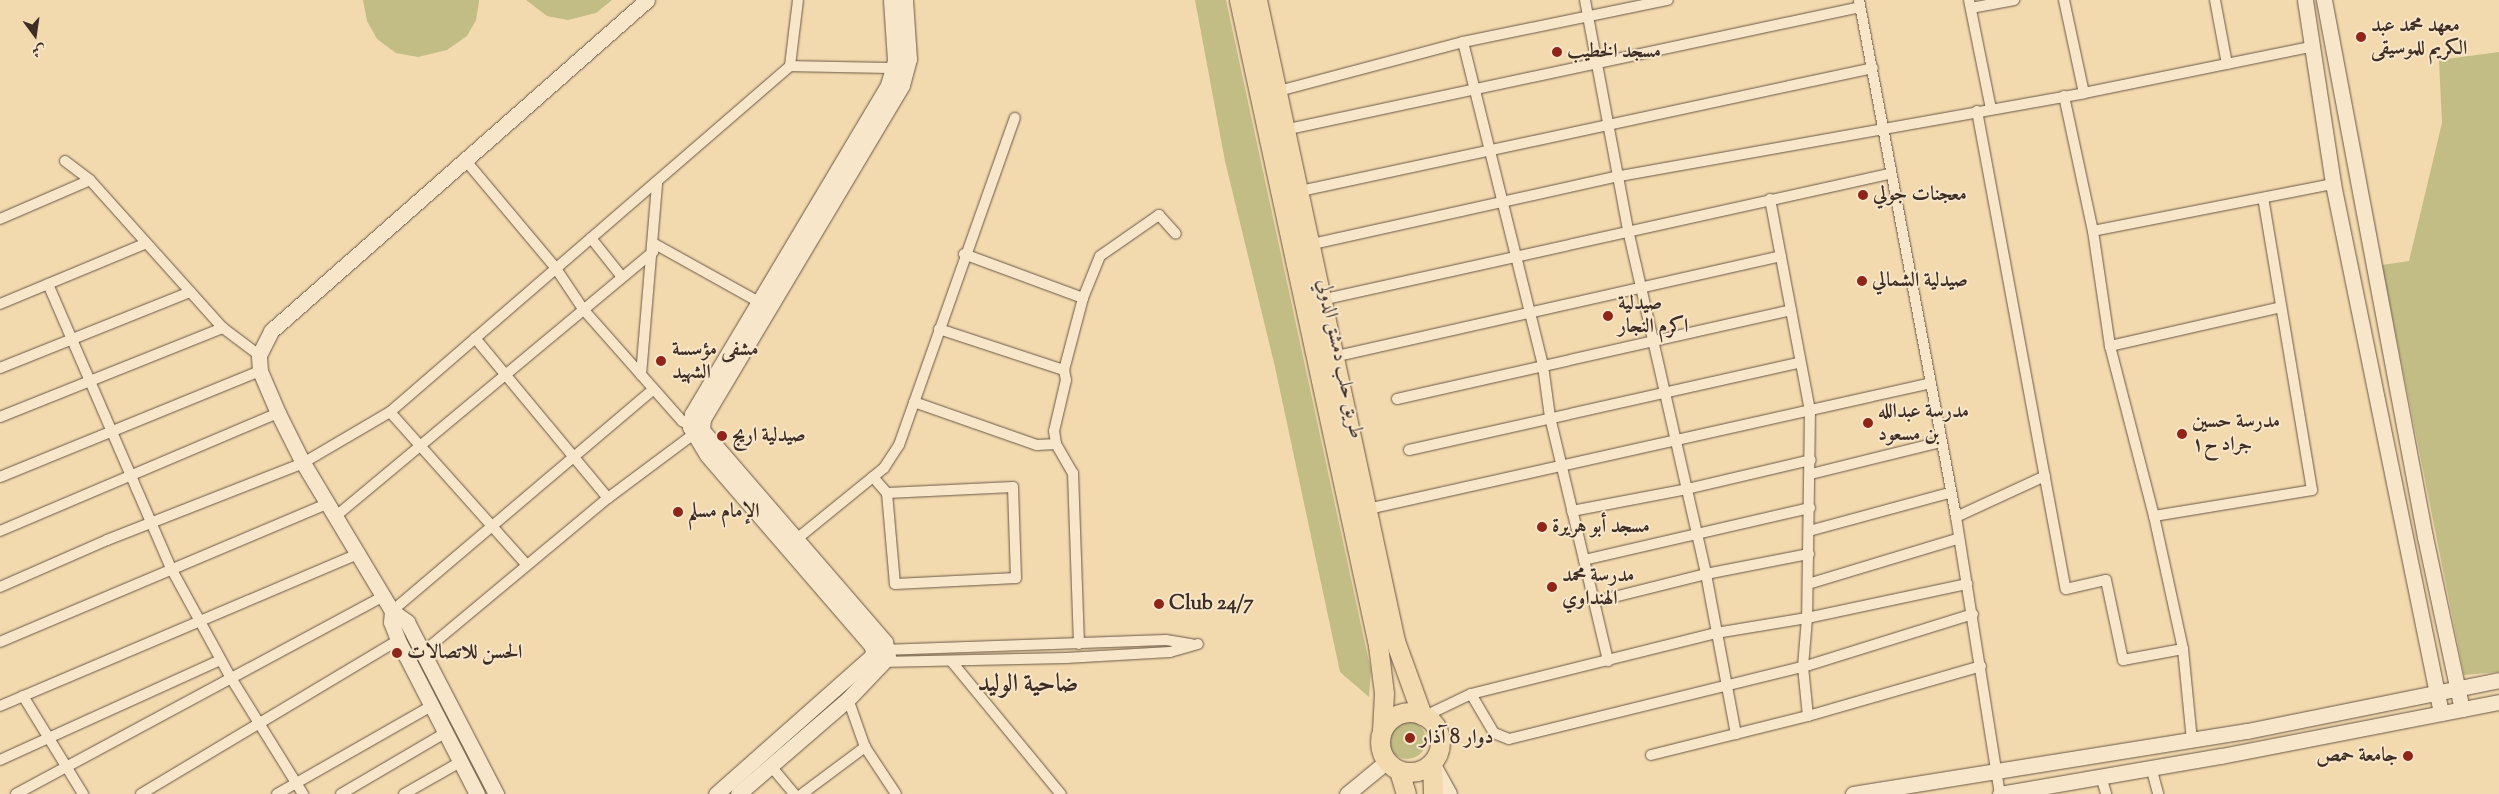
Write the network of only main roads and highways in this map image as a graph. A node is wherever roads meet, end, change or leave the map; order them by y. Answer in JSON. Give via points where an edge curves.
{"nodes":[{"id":1,"x":1239,"y":0,"type":"edge"},
{"id":2,"x":1257,"y":0,"type":"edge"},
{"id":3,"x":1424,"y":716,"type":"junction"},
{"id":4,"x":1382,"y":730,"type":"junction"},
{"id":5,"x":1432,"y":763,"type":"junction"},
{"id":6,"x":1393,"y":767,"type":"junction"},
{"id":7,"x":1406,"y":794,"type":"edge"},
{"id":8,"x":1433,"y":794,"type":"edge"}],
"edges":[{"from":1,"to":4,"type":"highway","name":"طريق حلب دمشق الدولي","via":[[1378,645],[1384,693]]},
{"from":2,"to":3,"type":"highway","name":"طريق حلب دمشق الدولي","via":[[1395,641]]},
{"from":3,"to":4,"type":"highway","via":[[1413,712],[1395,716]]},
{"from":3,"to":5,"type":"highway","via":[[1438,730],[1440,743]]},
{"from":4,"to":6,"type":"highway","via":[[1379,742]]},
{"from":5,"to":6,"type":"highway","via":[[1417,772]]},
{"from":5,"to":8,"type":"highway"},
{"from":6,"to":7,"type":"highway"}]}
